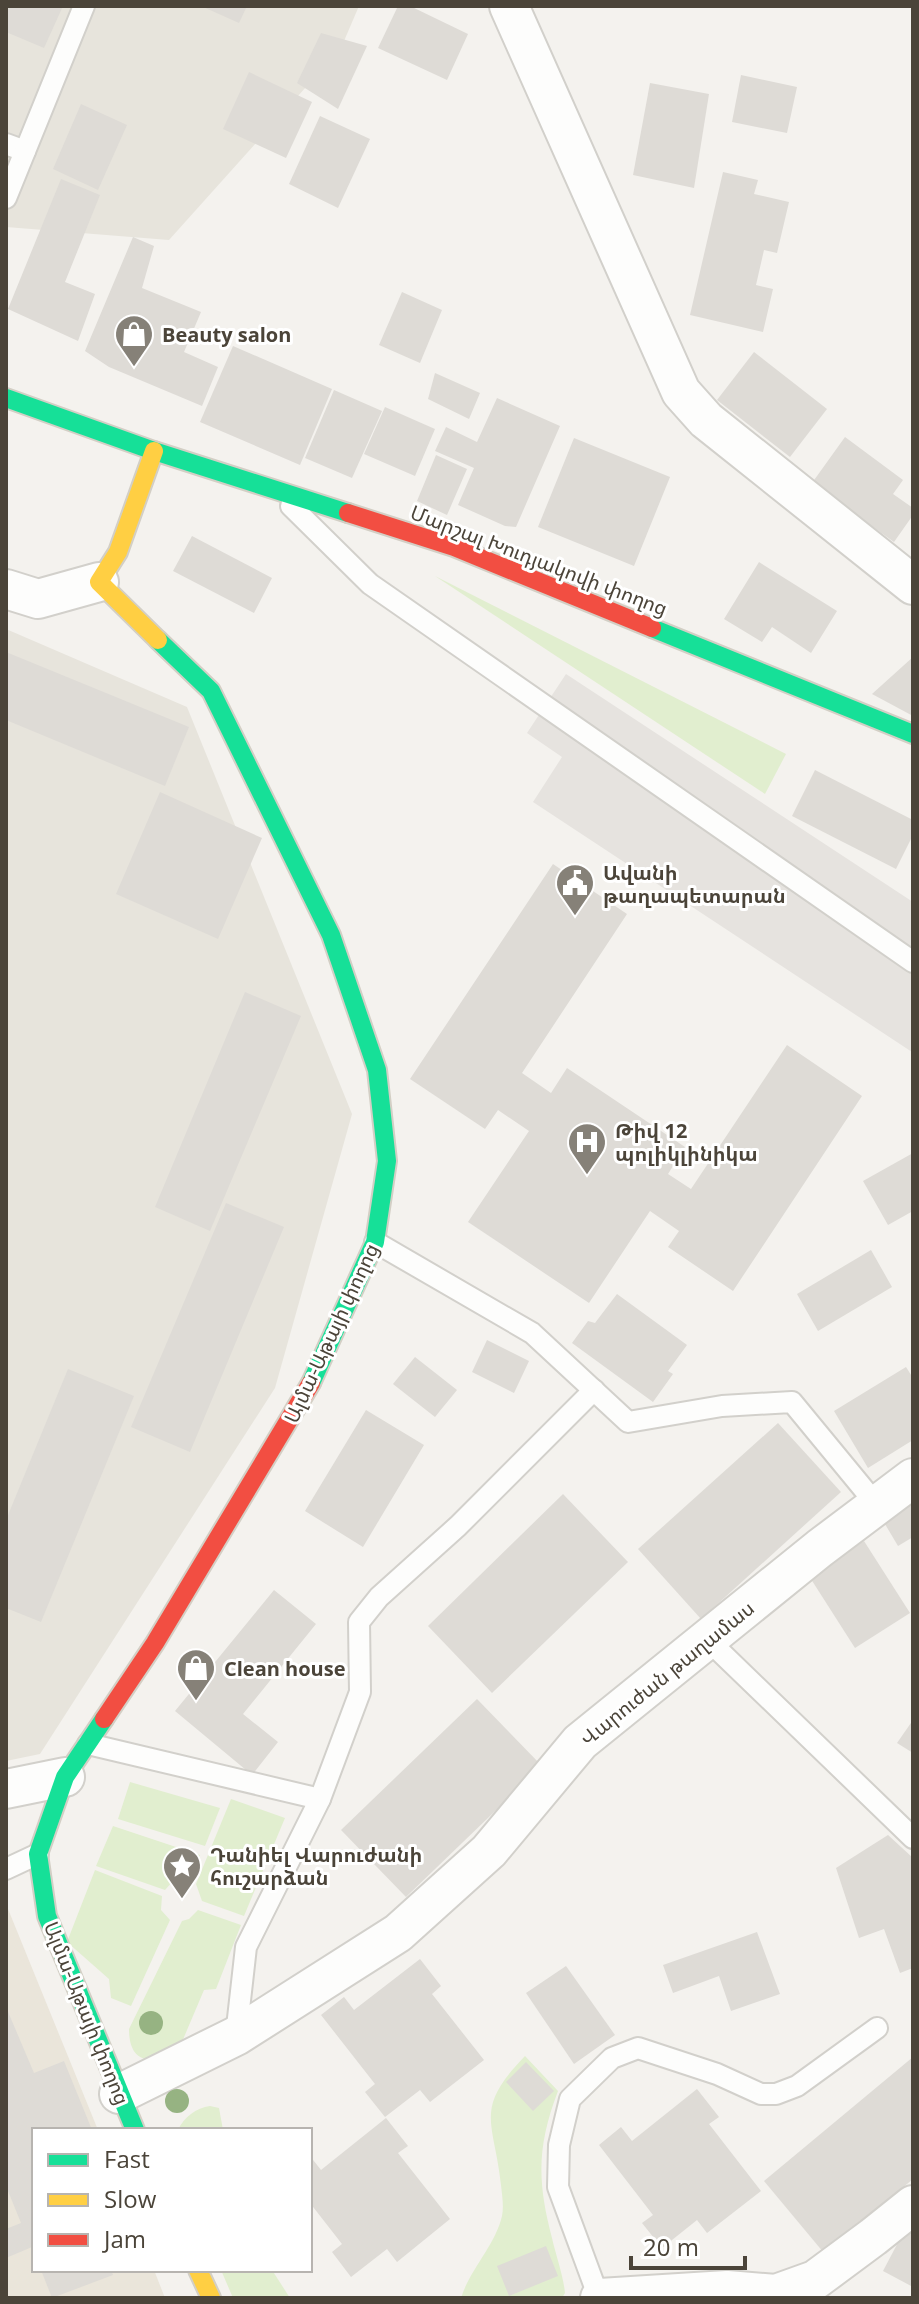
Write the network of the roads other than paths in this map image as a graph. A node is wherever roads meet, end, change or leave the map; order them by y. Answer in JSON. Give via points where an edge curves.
{"nodes":[{"id":1,"x":84,"y":6,"type":"edge"},
{"id":2,"x":509,"y":6,"type":"edge"},
{"id":3,"x":16,"y":148,"type":"edge"},
{"id":4,"x":6,"y":198,"type":"edge"},
{"id":5,"x":6,"y":398,"type":"edge"},
{"id":6,"x":154,"y":451,"type":"junction"},
{"id":7,"x":274,"y":490,"type":"junction"},
{"id":8,"x":99,"y":582,"type":"junction"},
{"id":9,"x":913,"y":585,"type":"edge"},
{"id":10,"x":6,"y":589,"type":"edge"},
{"id":11,"x":913,"y":734,"type":"edge"},
{"id":12,"x":913,"y":962,"type":"edge"},
{"id":13,"x":375,"y":1242,"type":"junction"},
{"id":14,"x":594,"y":1390,"type":"junction"},
{"id":15,"x":913,"y":1478,"type":"edge"},
{"id":16,"x":876,"y":1504,"type":"junction"},
{"id":17,"x":708,"y":1640,"type":"junction"},
{"id":18,"x":88,"y":1744,"type":"junction"},
{"id":19,"x":65,"y":1777,"type":"junction"},
{"id":20,"x":6,"y":1789,"type":"edge"},
{"id":21,"x":320,"y":1799,"type":"junction"},
{"id":22,"x":913,"y":1838,"type":"edge"},
{"id":23,"x":38,"y":1854,"type":"junction"},
{"id":24,"x":6,"y":1869,"type":"edge"},
{"id":25,"x":877,"y":2028,"type":"dead end"},
{"id":26,"x":236,"y":2036,"type":"junction"},
{"id":27,"x":119,"y":2094,"type":"junction"},
{"id":28,"x":134,"y":2128,"type":"edge"},
{"id":29,"x":913,"y":2205,"type":"edge"},
{"id":30,"x":199,"y":2272,"type":"edge"},
{"id":31,"x":211,"y":2298,"type":"edge"},
{"id":32,"x":600,"y":2298,"type":"edge"}],
"edges":[{"from":1,"to":3,"type":"lane"},
{"from":2,"to":9,"type":"street","via":[[681,392],[706,420]]},
{"from":3,"to":4,"type":"lane"},
{"from":5,"to":6,"type":"street","name":"Մարշալ Խուդյակովի փողոց"},
{"from":6,"to":7,"type":"street","name":"Մարշալ Խուդյակովի փողոց"},
{"from":6,"to":8,"type":"street","via":[[118,552]]},
{"from":7,"to":11,"type":"street","name":"Մարշալ Խուդյակովի փողոց","via":[[454,547]]},
{"from":7,"to":12,"type":"lane","via":[[370,584]]},
{"from":8,"to":10,"type":"street","via":[[38,599]]},
{"from":8,"to":13,"type":"street","name":"Ալմա-Աթայի փողոց","via":[[211,691],[331,935],[377,1070],[387,1161]]},
{"from":13,"to":14,"type":"lane","via":[[532,1333]]},
{"from":13,"to":18,"type":"street","name":"Ալմա-Աթայի փողոց","via":[[305,1397]]},
{"from":14,"to":16,"type":"lane","via":[[628,1422],[722,1406],[792,1402]]},
{"from":14,"to":21,"type":"lane","via":[[359,1622],[360,1692]]},
{"from":15,"to":16,"type":"street","name":"Վարուժան թաղամաս"},
{"from":16,"to":17,"type":"street","name":"Վարուժան թաղամաս"},
{"from":17,"to":22,"type":"lane"},
{"from":17,"to":26,"type":"street","name":"Վարուժան թաղամաս","via":[[580,1742],[489,1851],[398,1933]]},
{"from":18,"to":19,"type":"street","name":"Ալմա-Աթայի փողոց"},
{"from":18,"to":21,"type":"lane"},
{"from":19,"to":20,"type":"street"},
{"from":19,"to":23,"type":"street","name":"Ալմա-Աթայի փողոց"},
{"from":21,"to":26,"type":"lane","via":[[246,1947]]},
{"from":23,"to":24,"type":"lane"},
{"from":23,"to":27,"type":"street","name":"Ալմա-Աթայի փողոց","via":[[47,1916]]},
{"from":25,"to":32,"type":"lane","via":[[797,2086],[776,2094],[761,2094],[638,2048],[612,2058],[570,2099],[559,2145],[558,2187]]},
{"from":26,"to":27,"type":"street","name":"Վարուժան թաղամաս"},
{"from":27,"to":28,"type":"street","name":"Ալմա-Աթայի փողոց"},
{"from":29,"to":32,"type":"street","via":[[815,2280],[776,2294],[727,2290]]},
{"from":30,"to":31,"type":"street"}]}
